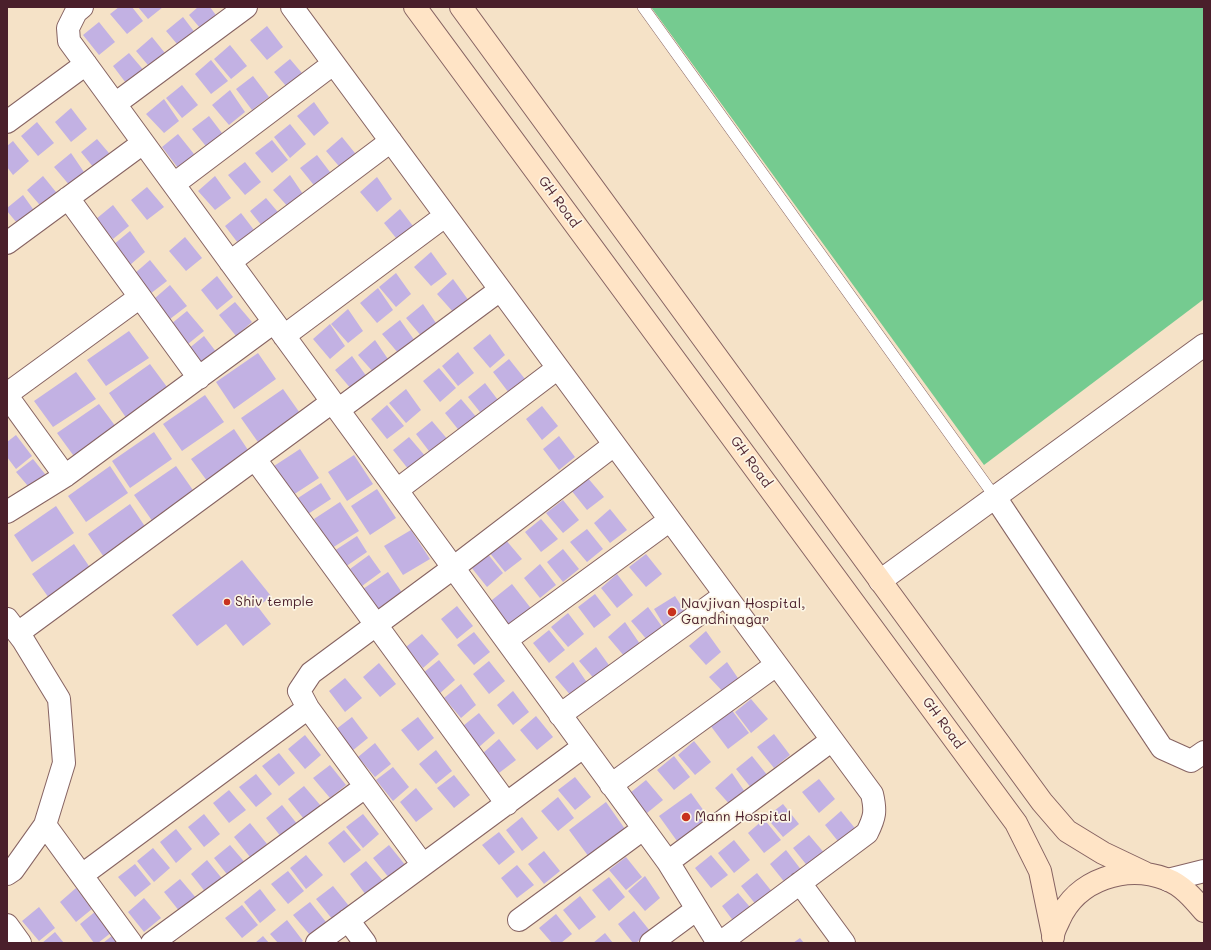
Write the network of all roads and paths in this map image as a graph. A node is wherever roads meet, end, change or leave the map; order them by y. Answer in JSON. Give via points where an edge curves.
{"nodes":[{"id":1,"x":82,"y":7,"type":"edge"},
{"id":2,"x":246,"y":7,"type":"edge"},
{"id":3,"x":292,"y":7,"type":"edge"},
{"id":4,"x":415,"y":7,"type":"edge"},
{"id":5,"x":461,"y":7,"type":"edge"},
{"id":6,"x":643,"y":7,"type":"edge"},
{"id":7,"x":86,"y":64,"type":"junction"},
{"id":8,"x":333,"y":64,"type":"junction"},
{"id":9,"x":115,"y":104,"type":"junction"},
{"id":10,"x":7,"y":122,"type":"edge"},
{"id":11,"x":391,"y":141,"type":"junction"},
{"id":12,"x":143,"y":143,"type":"junction"},
{"id":13,"x":174,"y":184,"type":"junction"},
{"id":14,"x":68,"y":198,"type":"junction"},
{"id":15,"x":445,"y":216,"type":"junction"},
{"id":16,"x":7,"y":243,"type":"edge"},
{"id":17,"x":230,"y":262,"type":"junction"},
{"id":18,"x":500,"y":290,"type":"junction"},
{"id":19,"x":140,"y":296,"type":"junction"},
{"id":20,"x":279,"y":329,"type":"junction"},
{"id":21,"x":1204,"y":345,"type":"edge"},
{"id":22,"x":558,"y":368,"type":"junction"},
{"id":23,"x":199,"y":378,"type":"junction"},
{"id":24,"x":7,"y":395,"type":"edge"},
{"id":25,"x":335,"y":406,"type":"junction"},
{"id":26,"x":614,"y":445,"type":"junction"},
{"id":27,"x":255,"y":459,"type":"junction"},
{"id":28,"x":65,"y":476,"type":"junction"},
{"id":29,"x":397,"y":490,"type":"junction"},
{"id":30,"x":995,"y":497,"type":"junction"},
{"id":31,"x":7,"y":512,"type":"edge"},
{"id":32,"x":670,"y":520,"type":"junction"},
{"id":33,"x":453,"y":568,"type":"junction"},
{"id":34,"x":880,"y":581,"type":"junction"},
{"id":35,"x":725,"y":595,"type":"junction"},
{"id":36,"x":376,"y":625,"type":"junction"},
{"id":37,"x":12,"y":626,"type":"edge"},
{"id":38,"x":506,"y":640,"type":"junction"},
{"id":39,"x":776,"y":665,"type":"junction"},
{"id":40,"x":308,"y":708,"type":"junction"},
{"id":41,"x":560,"y":715,"type":"junction"},
{"id":42,"x":832,"y":740,"type":"junction"},
{"id":43,"x":584,"y":747,"type":"junction"},
{"id":44,"x":1204,"y":752,"type":"edge"},
{"id":45,"x":611,"y":785,"type":"junction"},
{"id":46,"x":365,"y":786,"type":"junction"},
{"id":47,"x":507,"y":804,"type":"junction"},
{"id":48,"x":46,"y":825,"type":"junction"},
{"id":49,"x":643,"y":829,"type":"junction"},
{"id":50,"x":668,"y":862,"type":"junction"},
{"id":51,"x":423,"y":865,"type":"junction"},
{"id":52,"x":1204,"y":871,"type":"edge"},
{"id":53,"x":1145,"y":873,"type":"junction"},
{"id":54,"x":7,"y":874,"type":"edge"},
{"id":55,"x":82,"y":875,"type":"junction"},
{"id":56,"x":1168,"y":880,"type":"junction"},
{"id":57,"x":800,"y":883,"type":"junction"},
{"id":58,"x":697,"y":909,"type":"junction"},
{"id":59,"x":1204,"y":911,"type":"edge"},
{"id":60,"x":348,"y":920,"type":"junction"},
{"id":61,"x":519,"y":920,"type":"dead end"},
{"id":62,"x":7,"y":925,"type":"edge"},
{"id":63,"x":1052,"y":938,"type":"edge"},
{"id":64,"x":20,"y":943,"type":"edge"},
{"id":65,"x":131,"y":943,"type":"edge"},
{"id":66,"x":152,"y":943,"type":"edge"},
{"id":67,"x":317,"y":943,"type":"edge"},
{"id":68,"x":365,"y":943,"type":"edge"},
{"id":69,"x":651,"y":943,"type":"edge"},
{"id":70,"x":719,"y":943,"type":"edge"},
{"id":71,"x":844,"y":943,"type":"edge"}],
"edges":[{"from":1,"to":7,"type":"street","via":[[76,12],[68,28],[69,42]]},
{"from":2,"to":9,"type":"street"},
{"from":3,"to":8,"type":"street"},
{"from":4,"to":63,"type":"main road","name":"GH Road","via":[[1016,823],[1040,871]]},
{"from":5,"to":34,"type":"main road"},
{"from":6,"to":30,"type":"lane"},
{"from":7,"to":9,"type":"street"},
{"from":7,"to":10,"type":"street"},
{"from":8,"to":11,"type":"street"},
{"from":8,"to":13,"type":"street"},
{"from":9,"to":12,"type":"street"},
{"from":11,"to":15,"type":"street"},
{"from":11,"to":17,"type":"street"},
{"from":12,"to":13,"type":"street"},
{"from":12,"to":14,"type":"street"},
{"from":13,"to":17,"type":"street"},
{"from":14,"to":16,"type":"street"},
{"from":14,"to":19,"type":"street"},
{"from":15,"to":18,"type":"street"},
{"from":15,"to":20,"type":"street"},
{"from":17,"to":20,"type":"street"},
{"from":18,"to":22,"type":"street"},
{"from":18,"to":25,"type":"street"},
{"from":19,"to":23,"type":"street"},
{"from":19,"to":24,"type":"street"},
{"from":20,"to":23,"type":"street"},
{"from":20,"to":25,"type":"street"},
{"from":21,"to":30,"type":"street"},
{"from":22,"to":26,"type":"street"},
{"from":22,"to":29,"type":"street"},
{"from":23,"to":28,"type":"street"},
{"from":24,"to":28,"type":"street"},
{"from":25,"to":27,"type":"street"},
{"from":25,"to":29,"type":"street"},
{"from":26,"to":32,"type":"street"},
{"from":26,"to":33,"type":"street"},
{"from":27,"to":36,"type":"street"},
{"from":27,"to":37,"type":"street"},
{"from":28,"to":31,"type":"street"},
{"from":29,"to":33,"type":"street"},
{"from":30,"to":34,"type":"street"},
{"from":30,"to":44,"type":"street","via":[[1162,748],[1191,760]]},
{"from":32,"to":35,"type":"street"},
{"from":32,"to":38,"type":"street"},
{"from":33,"to":36,"type":"street"},
{"from":33,"to":38,"type":"street"},
{"from":34,"to":53,"type":"main road","via":[[1042,802],[1067,831],[1103,853]]},
{"from":35,"to":39,"type":"street"},
{"from":35,"to":41,"type":"street"},
{"from":36,"to":40,"type":"street","via":[[311,673],[299,691]]},
{"from":36,"to":47,"type":"street"},
{"from":37,"to":48,"type":"street","via":[[59,699],[64,763]]},
{"from":38,"to":41,"type":"street"},
{"from":39,"to":42,"type":"street"},
{"from":39,"to":45,"type":"street"},
{"from":40,"to":46,"type":"street"},
{"from":40,"to":55,"type":"street"},
{"from":41,"to":43,"type":"street"},
{"from":42,"to":50,"type":"street"},
{"from":42,"to":57,"type":"street","via":[[872,794],[875,809],[873,821],[868,833]]},
{"from":43,"to":45,"type":"street"},
{"from":43,"to":47,"type":"street"},
{"from":45,"to":49,"type":"street"},
{"from":46,"to":51,"type":"street"},
{"from":46,"to":66,"type":"street"},
{"from":47,"to":51,"type":"street"},
{"from":48,"to":54,"type":"street","via":[[13,870]]},
{"from":48,"to":55,"type":"street"},
{"from":49,"to":50,"type":"street"},
{"from":49,"to":61,"type":"street"},
{"from":50,"to":58,"type":"street"},
{"from":51,"to":60,"type":"street"},
{"from":52,"to":56,"type":"street"},
{"from":53,"to":56,"type":"main road"},
{"from":53,"to":63,"type":"main road","via":[[1121,874],[1098,881],[1078,894],[1063,912]]},
{"from":55,"to":65,"type":"street"},
{"from":56,"to":59,"type":"main road","via":[[1188,893]]},
{"from":57,"to":70,"type":"street"},
{"from":57,"to":71,"type":"street"},
{"from":58,"to":69,"type":"street"},
{"from":58,"to":70,"type":"street"},
{"from":60,"to":67,"type":"street"},
{"from":60,"to":68,"type":"street"},
{"from":62,"to":64,"type":"street"}]}
